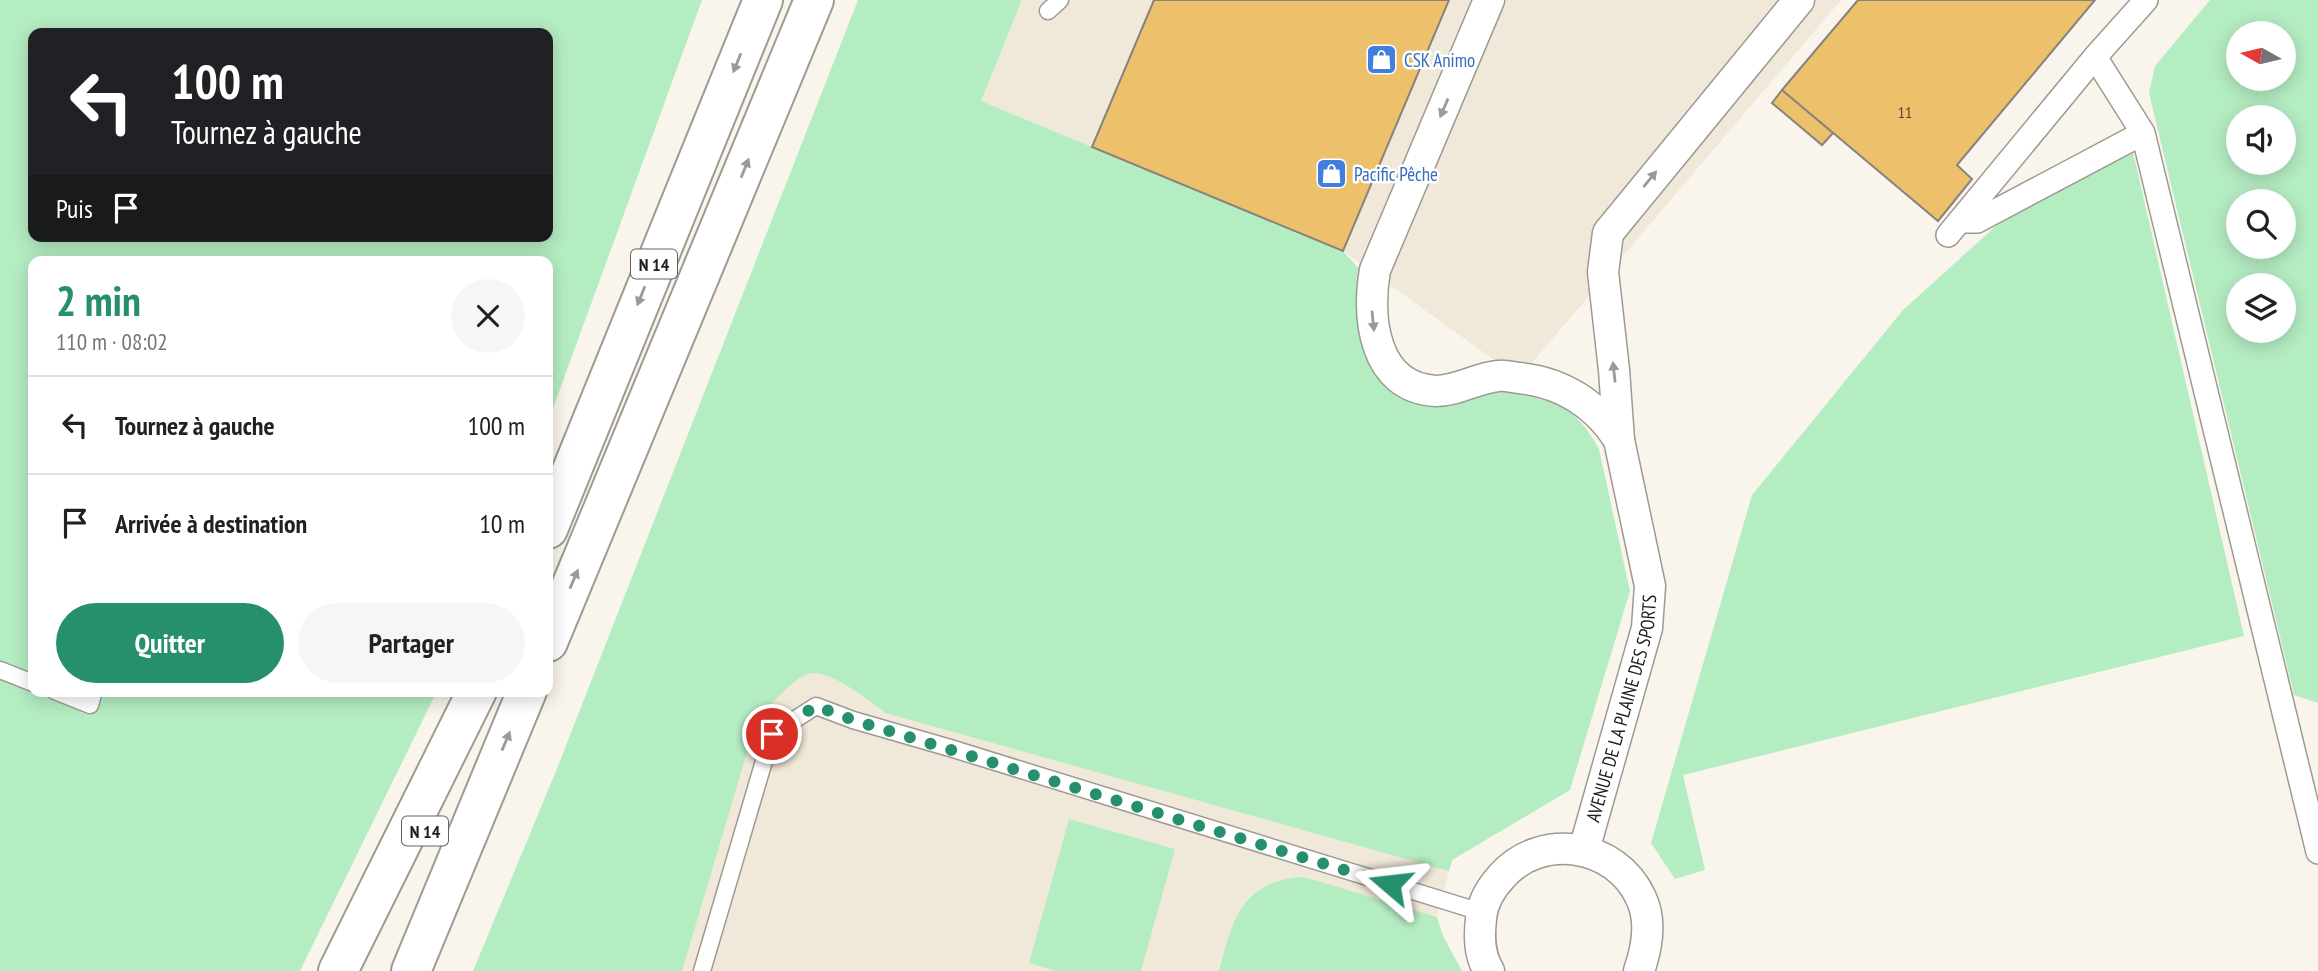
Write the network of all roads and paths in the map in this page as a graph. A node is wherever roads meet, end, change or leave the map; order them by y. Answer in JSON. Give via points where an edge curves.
{"nodes":[{"id":1,"x":763,"y":0,"type":"edge"},
{"id":2,"x":814,"y":0,"type":"edge"},
{"id":3,"x":1489,"y":0,"type":"edge"},
{"id":4,"x":1799,"y":0,"type":"edge"},
{"id":5,"x":2146,"y":0,"type":"edge"},
{"id":6,"x":2095,"y":57,"type":"junction"},
{"id":7,"x":2143,"y":132,"type":"junction"},
{"id":8,"x":1619,"y":440,"type":"junction"},
{"id":9,"x":553,"y":517,"type":"edge"},
{"id":10,"x":553,"y":630,"type":"edge"},
{"id":11,"x":0,"y":670,"type":"edge"},
{"id":12,"x":28,"y":681,"type":"edge"},
{"id":13,"x":70,"y":697,"type":"edge"},
{"id":14,"x":92,"y":697,"type":"edge"},
{"id":15,"x":474,"y":697,"type":"edge"},
{"id":16,"x":481,"y":697,"type":"edge"},
{"id":17,"x":524,"y":697,"type":"edge"},
{"id":18,"x":485,"y":791,"type":"junction"},
{"id":19,"x":1584,"y":850,"type":"junction"},
{"id":20,"x":2318,"y":852,"type":"edge"},
{"id":21,"x":1481,"y":912,"type":"junction"},
{"id":22,"x":338,"y":971,"type":"edge"},
{"id":23,"x":366,"y":971,"type":"edge"},
{"id":24,"x":411,"y":971,"type":"edge"},
{"id":25,"x":419,"y":971,"type":"edge"},
{"id":26,"x":702,"y":971,"type":"edge"},
{"id":27,"x":1489,"y":971,"type":"edge"},
{"id":28,"x":1639,"y":971,"type":"edge"}],
"edges":[{"from":1,"to":9,"type":"highway","number":"N 14","one_way":true},
{"from":10,"to":2,"type":"highway","number":"N 14","one_way":true},
{"from":3,"to":8,"type":"street","one_way":true,"via":[[1376,270],[1371,313],[1375,337],[1390,368],[1410,385],[1439,391],[1499,375],[1549,383],[1598,413]]},
{"from":8,"to":4,"type":"street","name":"AVENUE DE LA PLAINE DES SPORTS","one_way":true,"via":[[1603,272],[1608,233]]},
{"from":5,"to":6,"type":"street"},
{"from":6,"to":7,"type":"street"},
{"from":6,"to":7,"type":"street","via":[[1955,228],[1977,221]]},
{"from":7,"to":20,"type":"street"},
{"from":8,"to":19,"type":"street","name":"AVENUE DE LA PLAINE DES SPORTS","via":[[1646,564],[1650,607]]},
{"from":11,"to":12,"type":"lane"},
{"from":13,"to":14,"type":"lane","via":[[90,705]]},
{"from":15,"to":22,"type":"highway"},
{"from":16,"to":23,"type":"highway","number":"N 14"},
{"from":18,"to":17,"type":"highway","number":"N 14","one_way":true},
{"from":18,"to":24,"type":"highway","number":"N 14"},
{"from":18,"to":25,"type":"highway"},
{"from":19,"to":21,"type":"street","via":[[1558,848],[1531,854],[1491,887]]},
{"from":19,"to":28,"type":"street","via":[[1619,868],[1642,900],[1647,947]]},
{"from":21,"to":26,"type":"lane","via":[[816,706],[772,734]]},
{"from":21,"to":27,"type":"street","via":[[1479,938]]}]}
